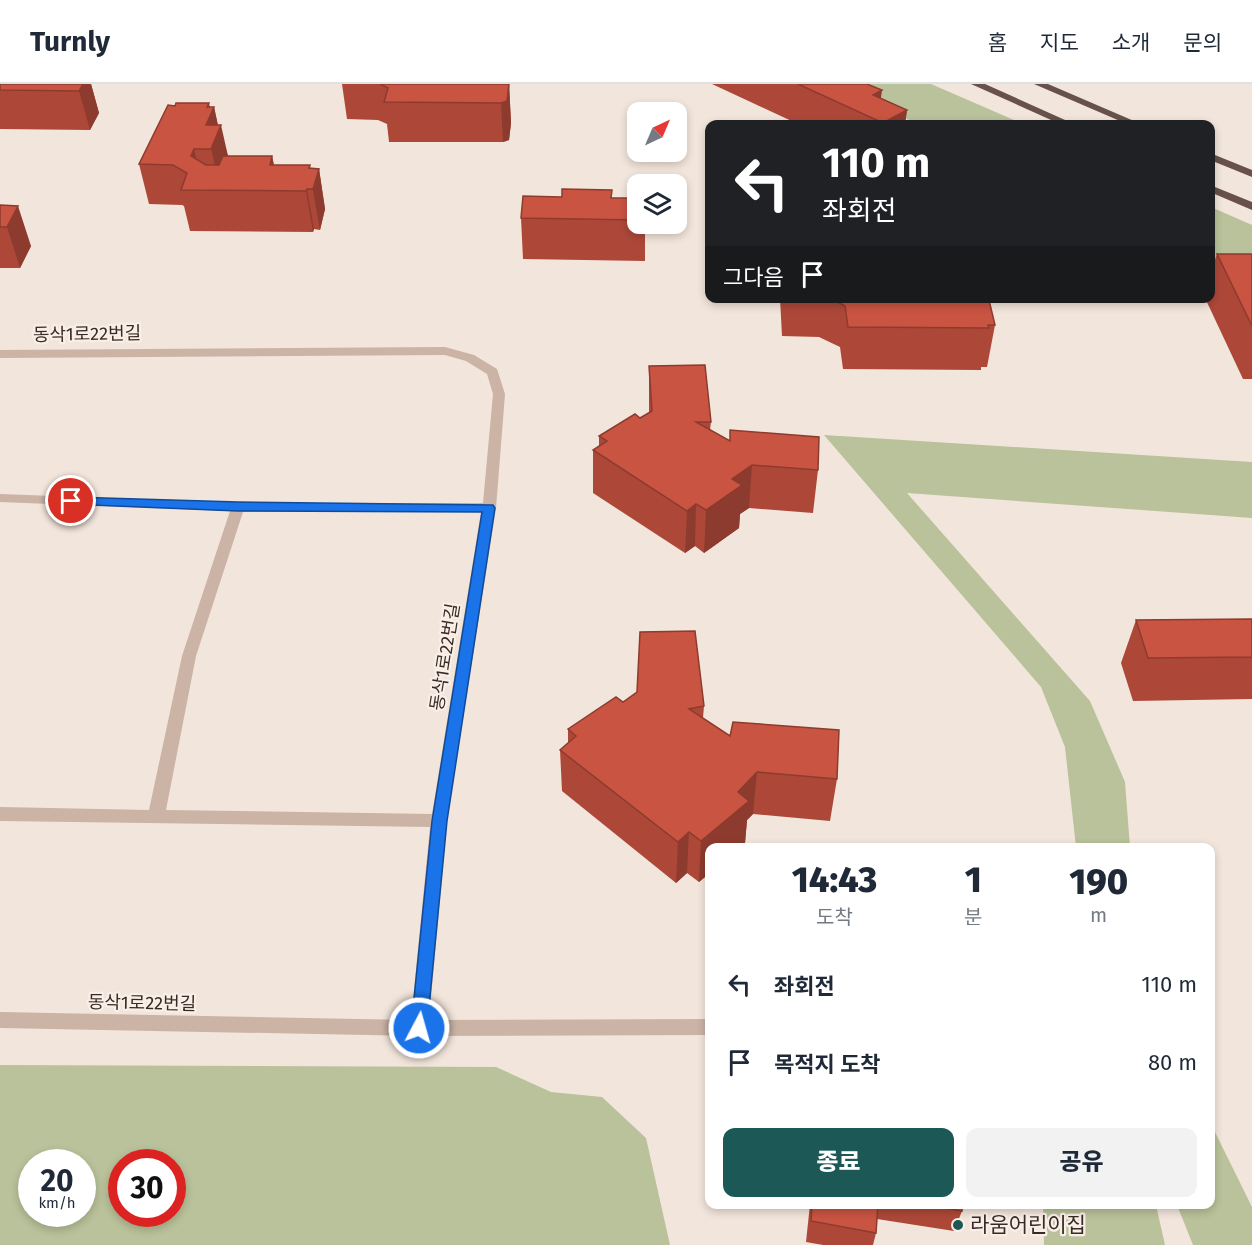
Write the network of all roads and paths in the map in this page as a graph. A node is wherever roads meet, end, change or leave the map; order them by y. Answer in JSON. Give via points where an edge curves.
{"nodes":[{"id":1,"x":976,"y":84,"type":"edge"},
{"id":2,"x":1039,"y":84,"type":"edge"},
{"id":3,"x":1059,"y":120,"type":"edge"},
{"id":4,"x":1125,"y":120,"type":"edge"},
{"id":5,"x":1215,"y":158,"type":"edge"},
{"id":6,"x":1252,"y":174,"type":"edge"},
{"id":7,"x":1215,"y":190,"type":"edge"},
{"id":8,"x":1252,"y":206,"type":"edge"},
{"id":9,"x":0,"y":354,"type":"edge"},
{"id":10,"x":0,"y":498,"type":"edge"},
{"id":11,"x":238,"y":507,"type":"junction"},
{"id":12,"x":489,"y":508,"type":"junction"},
{"id":13,"x":0,"y":814,"type":"edge"},
{"id":14,"x":156,"y":817,"type":"junction"},
{"id":15,"x":439,"y":821,"type":"junction"},
{"id":16,"x":0,"y":1020,"type":"edge"},
{"id":17,"x":705,"y":1027,"type":"edge"},
{"id":18,"x":419,"y":1028,"type":"junction"}],
"edges":[{"from":1,"to":3,"type":"highway"},
{"from":2,"to":4,"type":"highway"},
{"from":5,"to":6,"type":"highway"},
{"from":7,"to":8,"type":"highway"},
{"from":9,"to":12,"type":"street","name":"동삭1로22번길","via":[[408,350],[445,351],[470,358],[493,372],[499,394]]},
{"from":10,"to":11,"type":"street"},
{"from":11,"to":12,"type":"street"},
{"from":11,"to":14,"type":"street","via":[[189,656]]},
{"from":12,"to":15,"type":"street","name":"동삭1로22번길"},
{"from":13,"to":14,"type":"street"},
{"from":14,"to":15,"type":"street"},
{"from":15,"to":18,"type":"street","name":"동삭1로22번길"},
{"from":16,"to":18,"type":"street","name":"동삭1로22번길"},
{"from":17,"to":18,"type":"street"}]}
